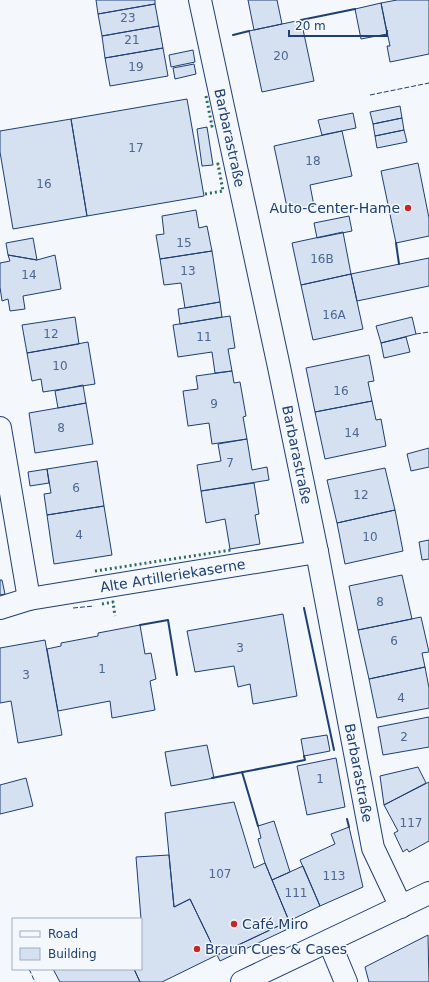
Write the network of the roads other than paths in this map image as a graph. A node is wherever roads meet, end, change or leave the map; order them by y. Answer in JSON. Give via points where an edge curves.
{"nodes":[{"id":1,"x":200,"y":0,"type":"edge"},
{"id":2,"x":0,"y":428,"type":"edge"},
{"id":3,"x":317,"y":552,"type":"junction"},
{"id":4,"x":29,"y":599,"type":"junction"},
{"id":5,"x":0,"y":608,"type":"edge"},
{"id":6,"x":429,"y":893,"type":"edge"},
{"id":7,"x":401,"y":907,"type":"junction"},
{"id":8,"x":329,"y":941,"type":"junction"},
{"id":9,"x":242,"y":982,"type":"edge"},
{"id":10,"x":346,"y":982,"type":"edge"}],
"edges":[{"from":1,"to":3,"type":"street","name":"Barbarastraße"},
{"from":2,"to":4,"type":"street"},
{"from":3,"to":4,"type":"street","name":"Alte Artilleriekaserne"},
{"from":3,"to":7,"type":"street","name":"Barbarastraße","via":[[373,848]]},
{"from":4,"to":5,"type":"street","name":"Alte Artilleriekaserne"},
{"from":6,"to":7,"type":"street"},
{"from":7,"to":8,"type":"street"},
{"from":8,"to":9,"type":"street"},
{"from":8,"to":10,"type":"street"}]}
